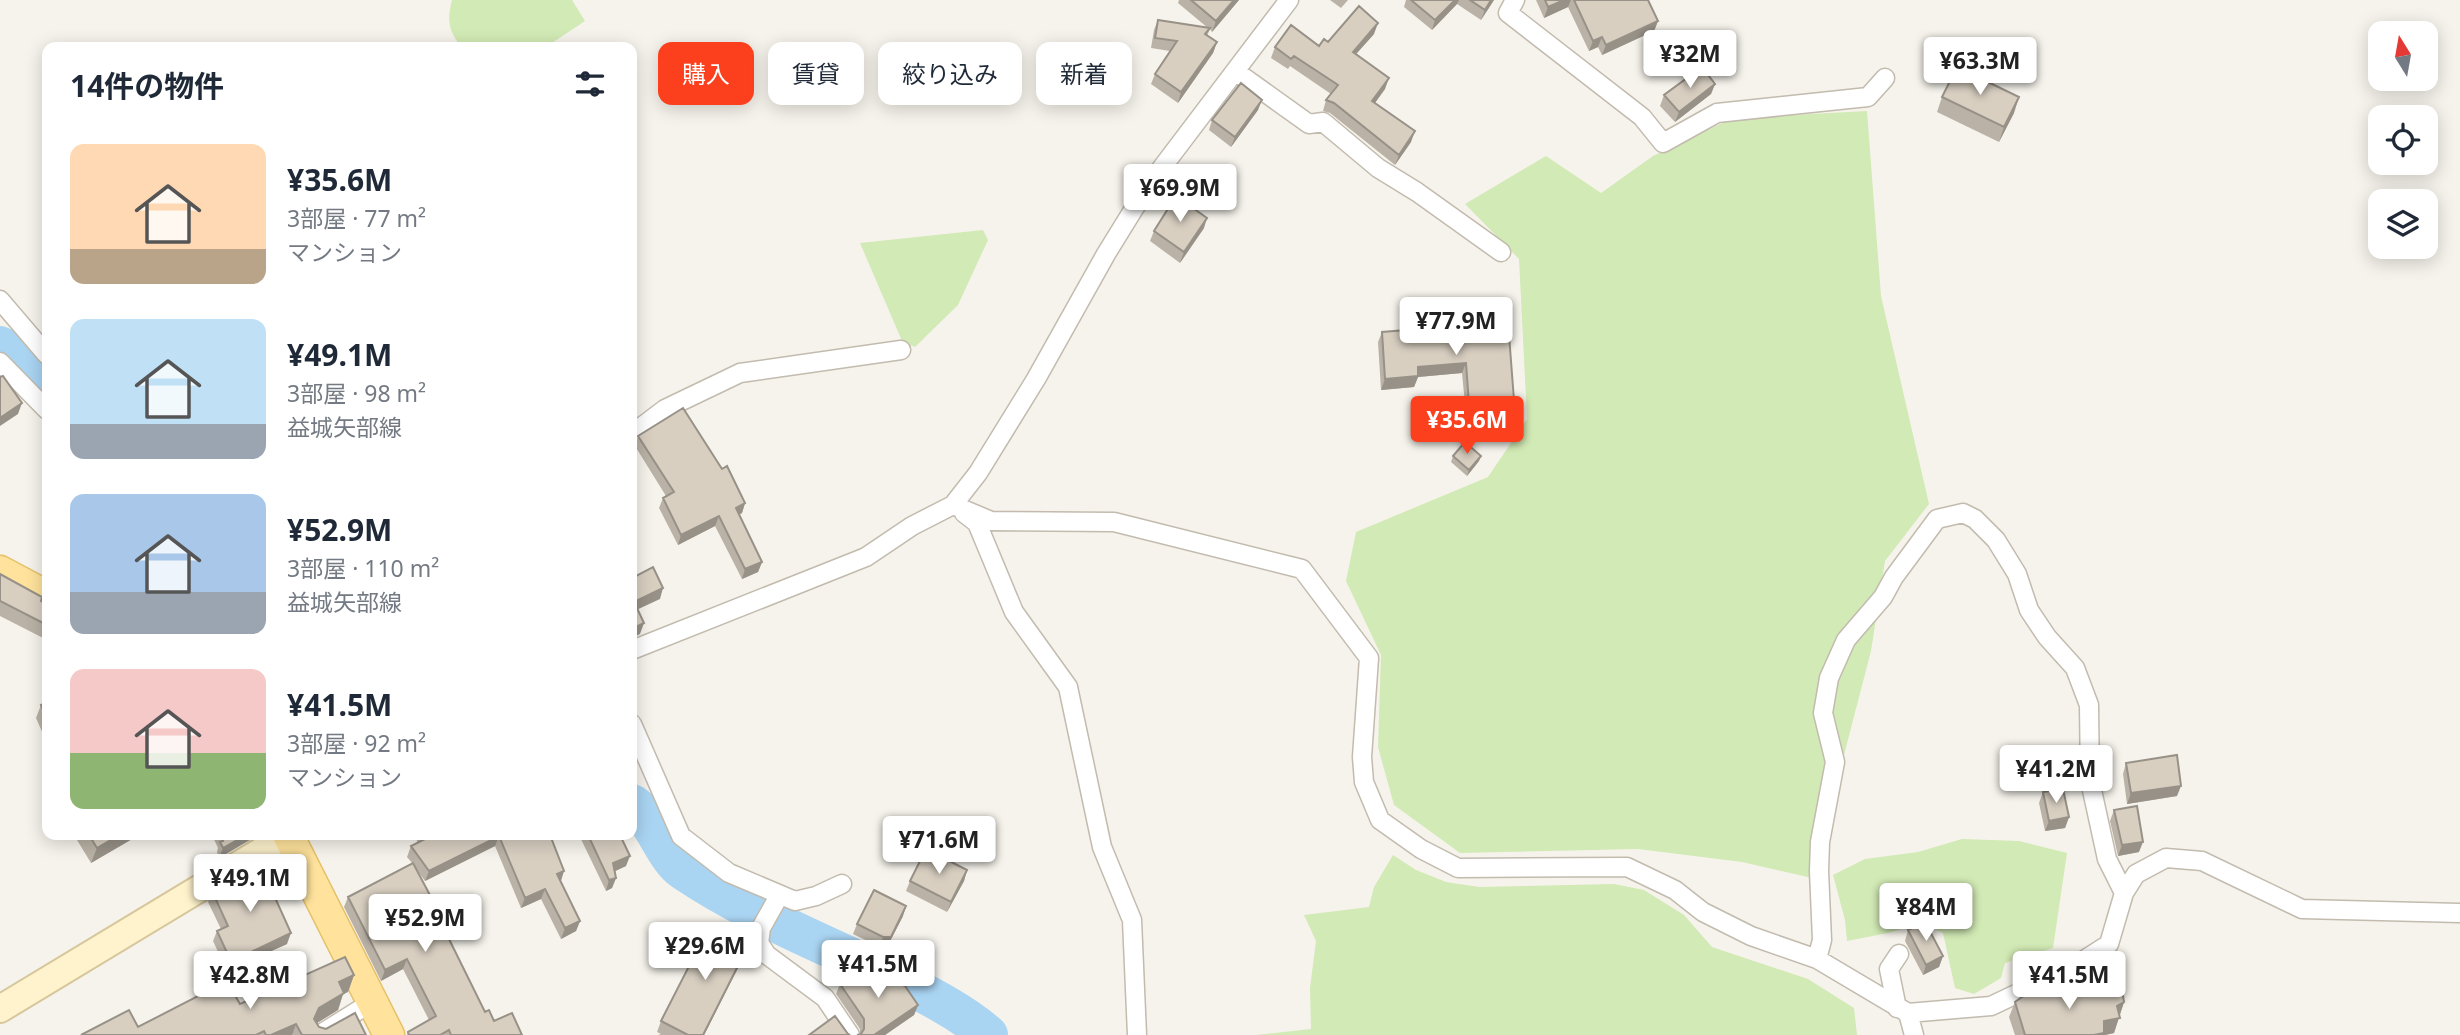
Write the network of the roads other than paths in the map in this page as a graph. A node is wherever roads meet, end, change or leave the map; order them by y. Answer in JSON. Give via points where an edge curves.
{"nodes":[{"id":1,"x":1287,"y":0,"type":"edge"},
{"id":2,"x":1515,"y":0,"type":"edge"},
{"id":3,"x":1235,"y":71,"type":"junction"},
{"id":4,"x":1885,"y":78,"type":"dead end"},
{"id":5,"x":1501,"y":252,"type":"dead end"},
{"id":6,"x":0,"y":300,"type":"edge"},
{"id":7,"x":42,"y":349,"type":"edge"},
{"id":8,"x":901,"y":350,"type":"dead end"},
{"id":9,"x":0,"y":362,"type":"edge"},
{"id":10,"x":42,"y":405,"type":"edge"},
{"id":11,"x":637,"y":429,"type":"edge"},
{"id":12,"x":953,"y":505,"type":"junction"},
{"id":13,"x":0,"y":571,"type":"edge"},
{"id":14,"x":42,"y":593,"type":"edge"},
{"id":15,"x":637,"y":648,"type":"edge"},
{"id":16,"x":637,"y":735,"type":"edge"},
{"id":17,"x":280,"y":840,"type":"edge"},
{"id":18,"x":291,"y":840,"type":"edge"},
{"id":19,"x":842,"y":884,"type":"dead end"},
{"id":20,"x":2124,"y":893,"type":"junction"},
{"id":21,"x":777,"y":900,"type":"junction"},
{"id":22,"x":2460,"y":913,"type":"edge"},
{"id":23,"x":1899,"y":954,"type":"dead end"},
{"id":24,"x":1816,"y":958,"type":"junction"},
{"id":25,"x":372,"y":1002,"type":"junction"},
{"id":26,"x":0,"y":1009,"type":"edge"},
{"id":27,"x":1903,"y":1011,"type":"junction"},
{"id":28,"x":318,"y":1035,"type":"edge"},
{"id":29,"x":389,"y":1035,"type":"edge"},
{"id":30,"x":850,"y":1035,"type":"edge"},
{"id":31,"x":1137,"y":1035,"type":"edge"},
{"id":32,"x":1914,"y":1035,"type":"edge"}],
"edges":[{"from":1,"to":3,"type":"street"},
{"from":2,"to":4,"type":"street","via":[[1508,13],[1642,117],[1663,143],[1717,113],[1868,97]]},
{"from":3,"to":5,"type":"street","via":[[1310,124],[1323,122],[1378,168]]},
{"from":3,"to":12,"type":"street","via":[[1148,186],[1036,379]]},
{"from":6,"to":7,"type":"street"},
{"from":8,"to":11,"type":"street","via":[[740,373],[665,409]]},
{"from":9,"to":10,"type":"street"},
{"from":12,"to":15,"type":"street","via":[[866,557]]},
{"from":12,"to":24,"type":"street","via":[[991,521],[1114,522],[1302,569],[1369,658],[1362,757],[1364,782],[1380,820],[1420,849],[1458,868],[1627,867],[1751,936]]},
{"from":12,"to":31,"type":"street","via":[[977,523],[1014,612],[1068,687],[1102,847],[1132,920]]},
{"from":13,"to":14,"type":"main road"},
{"from":16,"to":21,"type":"street","via":[[681,836],[729,873]]},
{"from":17,"to":26,"type":"street"},
{"from":18,"to":25,"type":"main road"},
{"from":19,"to":21,"type":"street","via":[[816,896]]},
{"from":20,"to":22,"type":"street","via":[[2136,874],[2166,858],[2202,861],[2302,909]]},
{"from":20,"to":24,"type":"street","via":[[2107,859],[2090,781],[2089,705],[2075,668],[2029,610],[2017,574],[1996,540],[1963,513],[1937,519],[1883,597],[1846,640],[1829,678],[1823,713],[1835,762],[1820,842],[1822,940]]},
{"from":20,"to":27,"type":"street","via":[[2109,944],[2073,967],[1991,1006]]},
{"from":21,"to":30,"type":"street","via":[[761,928],[759,943],[825,998]]},
{"from":23,"to":27,"type":"street","via":[[1889,968]]},
{"from":24,"to":27,"type":"street"},
{"from":25,"to":28,"type":"street"},
{"from":25,"to":29,"type":"main road"},
{"from":27,"to":32,"type":"street"}]}
